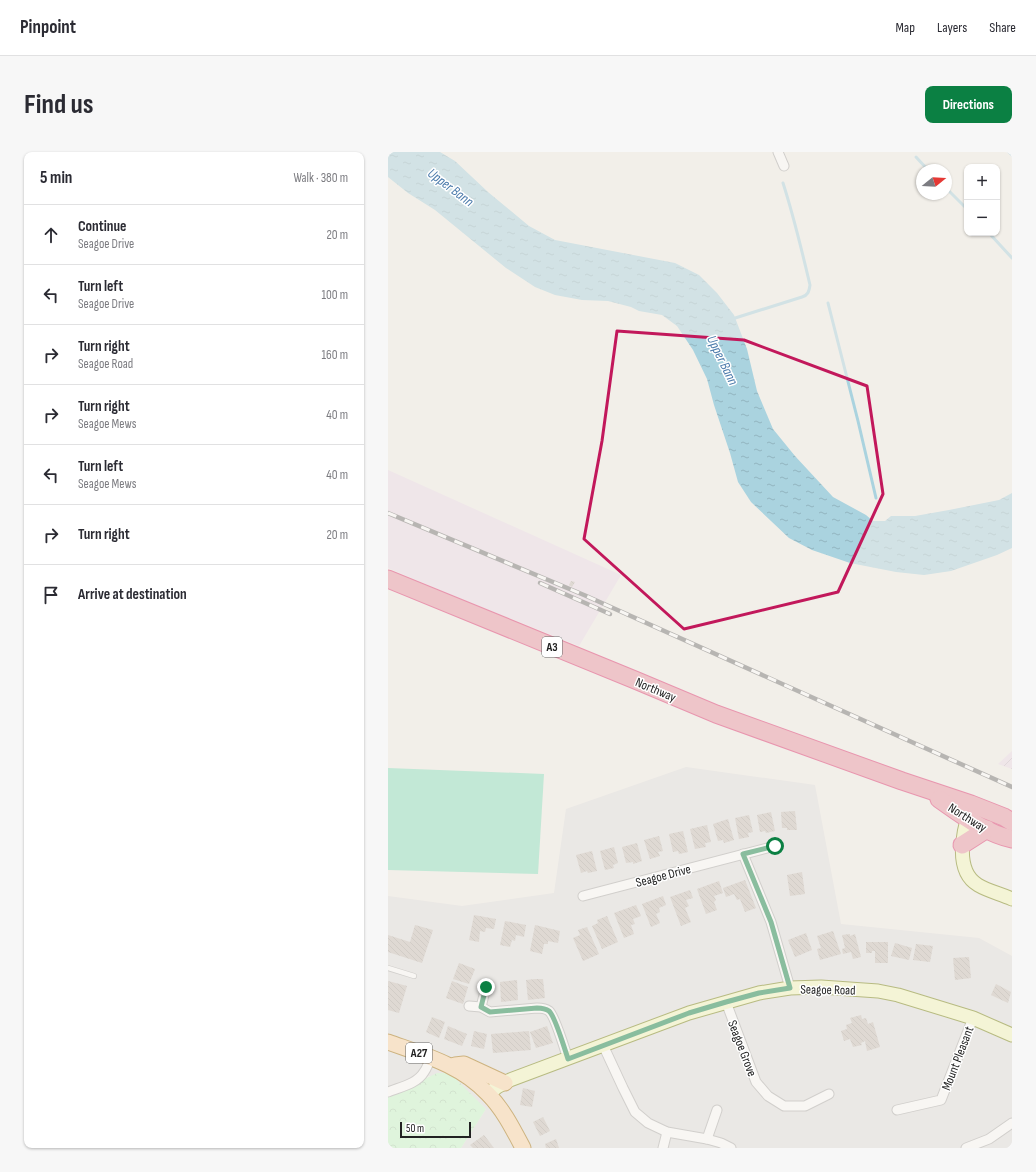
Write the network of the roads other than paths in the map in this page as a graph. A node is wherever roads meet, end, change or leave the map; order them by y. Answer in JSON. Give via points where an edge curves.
{"nodes":[{"id":1,"x":778,"y":152,"type":"edge"},
{"id":2,"x":784,"y":166,"type":"dead end"},
{"id":3,"x":388,"y":579,"type":"edge"},
{"id":4,"x":969,"y":811,"type":"junction"},
{"id":5,"x":1012,"y":822,"type":"edge"},
{"id":6,"x":987,"y":829,"type":"junction"},
{"id":7,"x":1012,"y":839,"type":"edge"},
{"id":8,"x":962,"y":845,"type":"junction"},
{"id":9,"x":775,"y":846,"type":"dead end"},
{"id":10,"x":743,"y":854,"type":"junction"},
{"id":11,"x":583,"y":896,"type":"dead end"},
{"id":12,"x":1012,"y":899,"type":"edge"},
{"id":13,"x":388,"y":968,"type":"edge"},
{"id":14,"x":414,"y":976,"type":"dead end"},
{"id":15,"x":486,"y":987,"type":"dead end"},
{"id":16,"x":790,"y":988,"type":"junction"},
{"id":17,"x":726,"y":1002,"type":"junction"},
{"id":18,"x":469,"y":1006,"type":"dead end"},
{"id":19,"x":481,"y":1007,"type":"junction"},
{"id":20,"x":973,"y":1018,"type":"junction"},
{"id":21,"x":1012,"y":1035,"type":"edge"},
{"id":22,"x":388,"y":1042,"type":"edge"},
{"id":23,"x":604,"y":1045,"type":"junction"},
{"id":24,"x":430,"y":1058,"type":"junction"},
{"id":25,"x":568,"y":1059,"type":"junction"},
{"id":26,"x":450,"y":1065,"type":"junction"},
{"id":27,"x":506,"y":1083,"type":"junction"},
{"id":28,"x":388,"y":1092,"type":"edge"},
{"id":29,"x":488,"y":1094,"type":"junction"},
{"id":30,"x":829,"y":1094,"type":"dead end"},
{"id":31,"x":717,"y":1110,"type":"dead end"},
{"id":32,"x":897,"y":1110,"type":"dead end"},
{"id":33,"x":1012,"y":1123,"type":"edge"},
{"id":34,"x":666,"y":1132,"type":"junction"},
{"id":35,"x":707,"y":1139,"type":"junction"},
{"id":36,"x":523,"y":1148,"type":"edge"},
{"id":37,"x":663,"y":1148,"type":"edge"},
{"id":38,"x":731,"y":1148,"type":"edge"},
{"id":39,"x":966,"y":1148,"type":"edge"}],
"edges":[{"from":1,"to":2,"type":"street"},
{"from":3,"to":4,"type":"highway","name":"Northway","number":"A3","via":[[716,714],[934,791]]},
{"from":4,"to":5,"type":"highway","name":"Northway","number":"A3","via":[[1004,817]]},
{"from":4,"to":6,"type":"highway","name":"Northway","number":"A3"},
{"from":4,"to":8,"type":"main road"},
{"from":6,"to":7,"type":"highway","name":"Northway","number":"A3"},
{"from":6,"to":8,"type":"highway"},
{"from":8,"to":12,"type":"main road","via":[[968,876],[977,884]]},
{"from":9,"to":10,"type":"street","name":"Seagoe Drive"},
{"from":10,"to":11,"type":"street","name":"Seagoe Drive"},
{"from":10,"to":16,"type":"street","via":[[771,922]]},
{"from":13,"to":14,"type":"lane"},
{"from":15,"to":19,"type":"street"},
{"from":16,"to":17,"type":"main road","name":"Seagoe Road"},
{"from":16,"to":20,"type":"main road","name":"Seagoe Road","via":[[821,987],[898,994]]},
{"from":17,"to":23,"type":"main road","name":"Seagoe Road"},
{"from":17,"to":30,"type":"street","name":"Seagoe Grove","via":[[756,1082],[768,1096],[784,1106],[805,1106]]},
{"from":18,"to":19,"type":"street"},
{"from":19,"to":25,"type":"street","via":[[490,1012],[537,1008],[548,1010]]},
{"from":20,"to":21,"type":"main road","name":"Seagoe Road"},
{"from":20,"to":32,"type":"street","name":"Mount Pleasant","via":[[941,1100]]},
{"from":22,"to":24,"type":"main road","number":"A27"},
{"from":23,"to":25,"type":"main road","name":"Seagoe Road"},
{"from":23,"to":34,"type":"street","via":[[635,1112],[648,1123]]},
{"from":24,"to":26,"type":"main road","number":"A27"},
{"from":24,"to":28,"type":"street","via":[[424,1073],[418,1079]]},
{"from":25,"to":27,"type":"main road","name":"Seagoe Road"},
{"from":26,"to":27,"type":"main road","via":[[464,1064]]},
{"from":26,"to":29,"type":"main road","number":"A27","via":[[468,1076]]},
{"from":27,"to":29,"type":"main road","name":"Seagoe Road"},
{"from":29,"to":36,"type":"main road","number":"A27","via":[[503,1113]]},
{"from":31,"to":35,"type":"street"},
{"from":33,"to":39,"type":"street","via":[[989,1139]]},
{"from":34,"to":35,"type":"street"},
{"from":34,"to":37,"type":"street"},
{"from":35,"to":38,"type":"street","via":[[721,1142]]}]}
